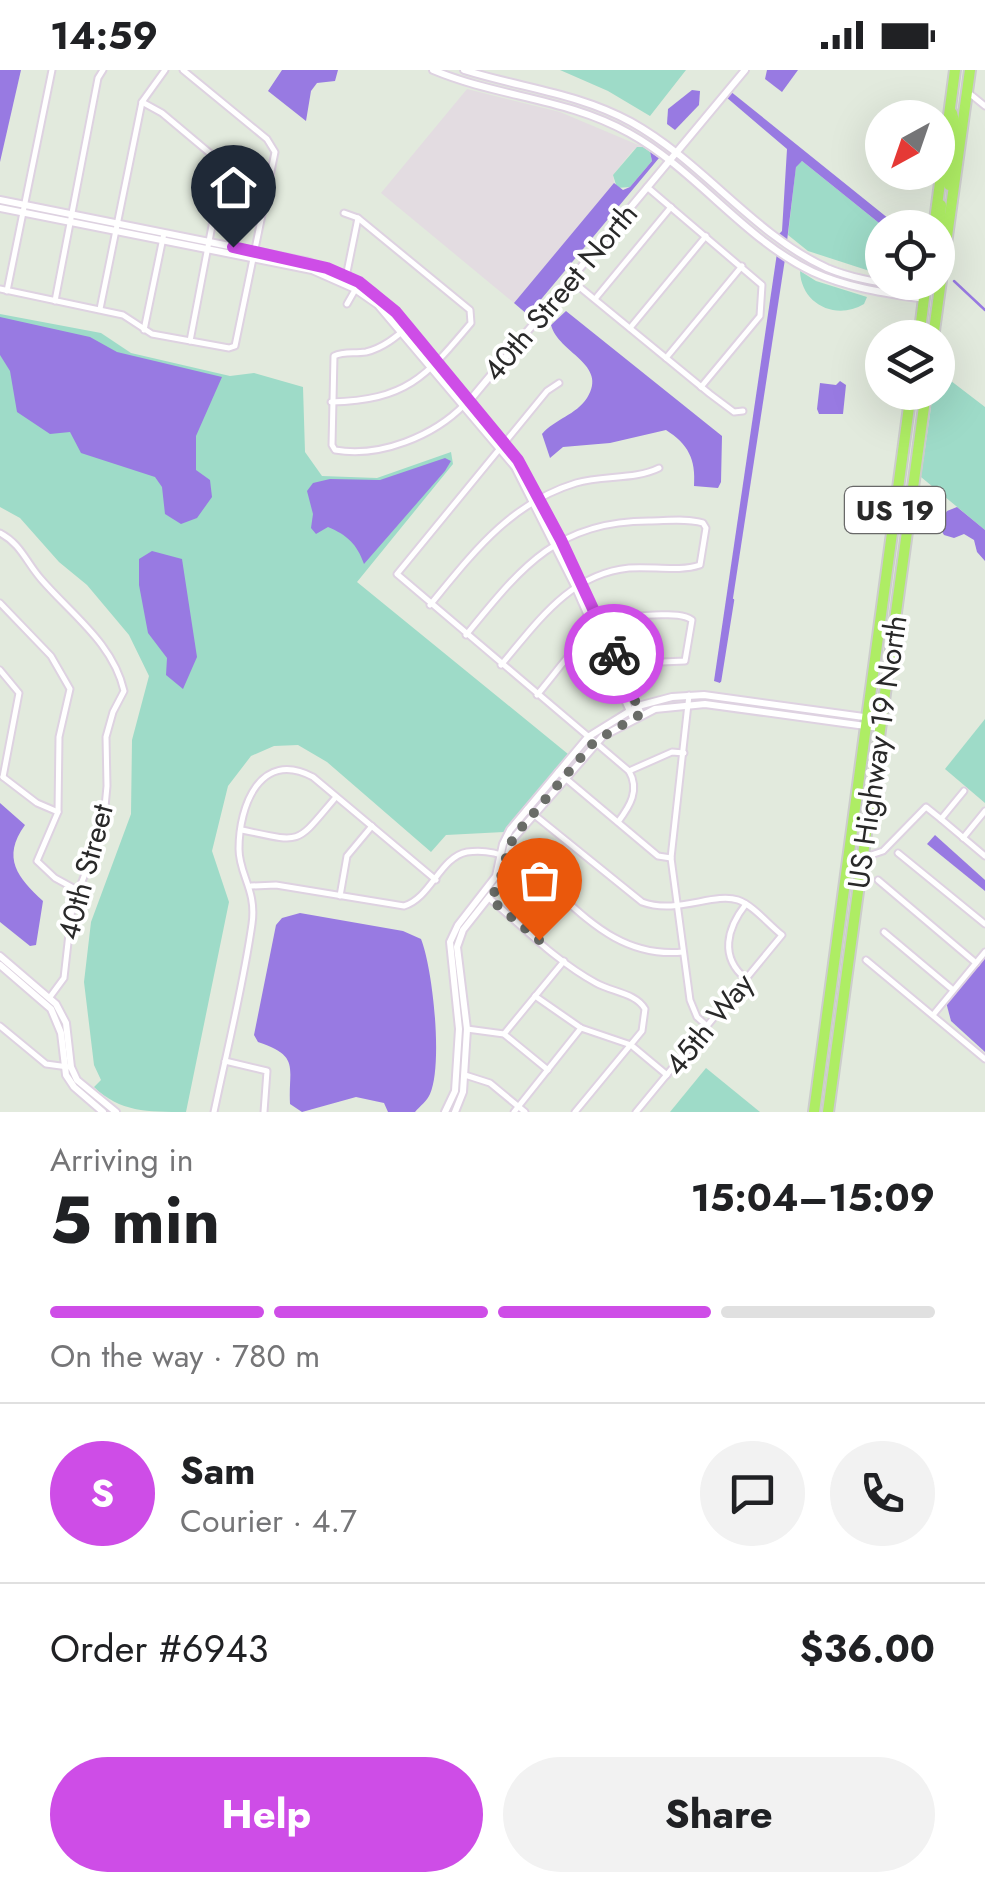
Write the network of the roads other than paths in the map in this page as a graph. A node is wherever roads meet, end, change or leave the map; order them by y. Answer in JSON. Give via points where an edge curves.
{"nodes":[{"id":1,"x":52,"y":70,"type":"edge"},
{"id":2,"x":104,"y":70,"type":"edge"},
{"id":3,"x":165,"y":70,"type":"edge"},
{"id":4,"x":184,"y":70,"type":"edge"},
{"id":5,"x":433,"y":70,"type":"edge"},
{"id":6,"x":464,"y":70,"type":"edge"},
{"id":7,"x":745,"y":70,"type":"edge"},
{"id":8,"x":959,"y":70,"type":"edge"},
{"id":9,"x":970,"y":70,"type":"edge"},
{"id":10,"x":967,"y":91,"type":"junction"},
{"id":11,"x":571,"y":96,"type":"junction"},
{"id":12,"x":952,"y":100,"type":"edge"},
{"id":13,"x":142,"y":102,"type":"junction"},
{"id":14,"x":568,"y":106,"type":"junction"},
{"id":15,"x":985,"y":106,"type":"edge"},
{"id":16,"x":676,"y":152,"type":"junction"},
{"id":17,"x":669,"y":160,"type":"junction"},
{"id":18,"x":647,"y":187,"type":"junction"},
{"id":19,"x":952,"y":190,"type":"edge"},
{"id":20,"x":953,"y":196,"type":"junction"},
{"id":21,"x":0,"y":200,"type":"edge"},
{"id":22,"x":671,"y":207,"type":"junction"},
{"id":23,"x":0,"y":208,"type":"edge"},
{"id":24,"x":24,"y":209,"type":"junction"},
{"id":25,"x":950,"y":210,"type":"edge"},
{"id":26,"x":344,"y":213,"type":"dead end"},
{"id":27,"x":70,"y":218,"type":"junction"},
{"id":28,"x":358,"y":218,"type":"junction"},
{"id":29,"x":117,"y":227,"type":"junction"},
{"id":30,"x":163,"y":236,"type":"junction"},
{"id":31,"x":706,"y":236,"type":"junction"},
{"id":32,"x":209,"y":246,"type":"junction"},
{"id":33,"x":256,"y":255,"type":"junction"},
{"id":34,"x":804,"y":255,"type":"junction"},
{"id":35,"x":799,"y":264,"type":"junction"},
{"id":36,"x":742,"y":266,"type":"junction"},
{"id":37,"x":346,"y":277,"type":"junction"},
{"id":38,"x":865,"y":277,"type":"edge"},
{"id":39,"x":571,"y":280,"type":"junction"},
{"id":40,"x":865,"y":285,"type":"edge"},
{"id":41,"x":357,"y":286,"type":"junction"},
{"id":42,"x":4,"y":290,"type":"edge"},
{"id":43,"x":595,"y":299,"type":"junction"},
{"id":44,"x":55,"y":301,"type":"junction"},
{"id":45,"x":347,"y":304,"type":"dead end"},
{"id":46,"x":100,"y":309,"type":"junction"},
{"id":47,"x":630,"y":328,"type":"junction"},
{"id":48,"x":406,"y":329,"type":"junction"},
{"id":49,"x":144,"y":330,"type":"junction"},
{"id":50,"x":190,"y":341,"type":"junction"},
{"id":51,"x":666,"y":358,"type":"junction"},
{"id":52,"x":436,"y":364,"type":"junction"},
{"id":53,"x":559,"y":384,"type":"dead end"},
{"id":54,"x":700,"y":387,"type":"junction"},
{"id":55,"x":331,"y":402,"type":"junction"},
{"id":56,"x":468,"y":402,"type":"junction"},
{"id":57,"x":912,"y":410,"type":"edge"},
{"id":58,"x":914,"y":410,"type":"edge"},
{"id":59,"x":924,"y":410,"type":"edge"},
{"id":60,"x":743,"y":411,"type":"dead end"},
{"id":61,"x":502,"y":444,"type":"junction"},
{"id":62,"x":659,"y":468,"type":"dead end"},
{"id":63,"x":916,"y":468,"type":"junction"},
{"id":64,"x":900,"y":479,"type":"junction"},
{"id":65,"x":537,"y":499,"type":"junction"},
{"id":66,"x":1,"y":536,"type":"edge"},
{"id":67,"x":558,"y":542,"type":"junction"},
{"id":68,"x":578,"y":584,"type":"junction"},
{"id":69,"x":900,"y":584,"type":"junction"},
{"id":70,"x":0,"y":603,"type":"edge"},
{"id":71,"x":430,"y":605,"type":"junction"},
{"id":72,"x":598,"y":627,"type":"junction"},
{"id":73,"x":466,"y":635,"type":"junction"},
{"id":74,"x":502,"y":665,"type":"junction"},
{"id":75,"x":620,"y":668,"type":"junction"},
{"id":76,"x":0,"y":670,"type":"edge"},
{"id":77,"x":537,"y":695,"type":"junction"},
{"id":78,"x":689,"y":700,"type":"junction"},
{"id":79,"x":635,"y":712,"type":"junction"},
{"id":80,"x":866,"y":722,"type":"junction"},
{"id":81,"x":880,"y":724,"type":"junction"},
{"id":82,"x":591,"y":740,"type":"junction"},
{"id":83,"x":684,"y":752,"type":"junction"},
{"id":84,"x":629,"y":771,"type":"junction"},
{"id":85,"x":561,"y":775,"type":"junction"},
{"id":86,"x":2,"y":777,"type":"edge"},
{"id":87,"x":964,"y":790,"type":"dead end"},
{"id":88,"x":336,"y":797,"type":"junction"},
{"id":89,"x":530,"y":811,"type":"junction"},
{"id":90,"x":985,"y":811,"type":"edge"},
{"id":91,"x":58,"y":812,"type":"junction"},
{"id":92,"x":941,"y":819,"type":"junction"},
{"id":93,"x":617,"y":822,"type":"junction"},
{"id":94,"x":372,"y":826,"type":"junction"},
{"id":95,"x":852,"y":826,"type":"junction"},
{"id":96,"x":242,"y":830,"type":"junction"},
{"id":97,"x":963,"y":838,"type":"junction"},
{"id":98,"x":898,"y":853,"type":"dead end"},
{"id":99,"x":863,"y":854,"type":"junction"},
{"id":100,"x":985,"y":855,"type":"edge"},
{"id":101,"x":504,"y":856,"type":"junction"},
{"id":102,"x":671,"y":858,"type":"junction"},
{"id":103,"x":847,"y":868,"type":"junction"},
{"id":104,"x":436,"y":880,"type":"junction"},
{"id":105,"x":878,"y":880,"type":"dead end"},
{"id":106,"x":251,"y":886,"type":"junction"},
{"id":107,"x":77,"y":890,"type":"junction"},
{"id":108,"x":340,"y":896,"type":"junction"},
{"id":109,"x":487,"y":896,"type":"junction"},
{"id":110,"x":746,"y":904,"type":"junction"},
{"id":111,"x":677,"y":906,"type":"junction"},
{"id":112,"x":985,"y":924,"type":"edge"},
{"id":113,"x":884,"y":932,"type":"dead end"},
{"id":114,"x":684,"y":952,"type":"junction"},
{"id":115,"x":985,"y":952,"type":"edge"},
{"id":116,"x":0,"y":956,"type":"edge"},
{"id":117,"x":866,"y":960,"type":"dead end"},
{"id":118,"x":564,"y":961,"type":"junction"},
{"id":119,"x":976,"y":963,"type":"junction"},
{"id":120,"x":0,"y":965,"type":"edge"},
{"id":121,"x":834,"y":966,"type":"junction"},
{"id":122,"x":847,"y":972,"type":"junction"},
{"id":123,"x":746,"y":978,"type":"junction"},
{"id":124,"x":953,"y":990,"type":"junction"},
{"id":125,"x":534,"y":996,"type":"junction"},
{"id":126,"x":50,"y":997,"type":"junction"},
{"id":127,"x":932,"y":1015,"type":"junction"},
{"id":128,"x":0,"y":1026,"type":"edge"},
{"id":129,"x":707,"y":1026,"type":"junction"},
{"id":130,"x":581,"y":1028,"type":"junction"},
{"id":131,"x":463,"y":1029,"type":"junction"},
{"id":132,"x":504,"y":1034,"type":"junction"},
{"id":133,"x":631,"y":1045,"type":"junction"},
{"id":134,"x":985,"y":1059,"type":"edge"},
{"id":135,"x":225,"y":1061,"type":"junction"},
{"id":136,"x":68,"y":1067,"type":"junction"},
{"id":137,"x":548,"y":1070,"type":"junction"},
{"id":138,"x":461,"y":1075,"type":"junction"},
{"id":139,"x":667,"y":1075,"type":"junction"},
{"id":140,"x":519,"y":1110,"type":"edge"},
{"id":141,"x":103,"y":1112,"type":"edge"},
{"id":142,"x":116,"y":1112,"type":"edge"},
{"id":143,"x":214,"y":1112,"type":"edge"},
{"id":144,"x":264,"y":1112,"type":"edge"},
{"id":145,"x":446,"y":1112,"type":"edge"},
{"id":146,"x":455,"y":1112,"type":"edge"},
{"id":147,"x":576,"y":1112,"type":"edge"},
{"id":148,"x":636,"y":1112,"type":"edge"},
{"id":149,"x":811,"y":1112,"type":"edge"},
{"id":150,"x":828,"y":1112,"type":"edge"}],
"edges":[{"from":1,"to":24,"type":"street"},
{"from":2,"to":27,"type":"street"},
{"from":3,"to":13,"type":"street"},
{"from":4,"to":33,"type":"street","via":[[274,146]]},
{"from":5,"to":14,"type":"street"},
{"from":6,"to":11,"type":"street"},
{"from":7,"to":16,"type":"street","name":"40th Street North"},
{"from":8,"to":10,"type":"highway"},
{"from":8,"to":12,"type":"highway"},
{"from":9,"to":10,"type":"highway"},
{"from":10,"to":15,"type":"street"},
{"from":10,"to":20,"type":"highway"},
{"from":11,"to":14,"type":"street"},
{"from":11,"to":16,"type":"street","via":[[631,122]]},
{"from":13,"to":29,"type":"street"},
{"from":13,"to":32,"type":"street","via":[[223,168]]},
{"from":14,"to":17,"type":"street","via":[[631,134]]},
{"from":16,"to":17,"type":"street","name":"40th Street North"},
{"from":16,"to":34,"type":"street"},
{"from":17,"to":18,"type":"street","name":"40th Street North"},
{"from":17,"to":35,"type":"street"},
{"from":18,"to":22,"type":"street"},
{"from":18,"to":39,"type":"street","name":"40th Street North"},
{"from":19,"to":20,"type":"highway"},
{"from":20,"to":25,"type":"highway"},
{"from":21,"to":24,"type":"street"},
{"from":22,"to":31,"type":"street"},
{"from":22,"to":43,"type":"street"},
{"from":23,"to":24,"type":"street"},
{"from":24,"to":27,"type":"street"},
{"from":24,"to":42,"type":"street"},
{"from":26,"to":28,"type":"street"},
{"from":27,"to":29,"type":"street"},
{"from":27,"to":44,"type":"street"},
{"from":28,"to":37,"type":"street"},
{"from":28,"to":52,"type":"street","via":[[470,310],[471,323]]},
{"from":29,"to":30,"type":"street"},
{"from":29,"to":46,"type":"street"},
{"from":30,"to":32,"type":"street"},
{"from":30,"to":49,"type":"street"},
{"from":31,"to":36,"type":"street"},
{"from":31,"to":47,"type":"street"},
{"from":32,"to":33,"type":"street"},
{"from":32,"to":50,"type":"street"},
{"from":33,"to":37,"type":"street","via":[[309,262]]},
{"from":33,"to":41,"type":"street"},
{"from":33,"to":50,"type":"street","via":[[236,342],[229,348]]},
{"from":34,"to":35,"type":"street"},
{"from":34,"to":38,"type":"street"},
{"from":35,"to":40,"type":"street","via":[[845,284]]},
{"from":36,"to":51,"type":"street"},
{"from":36,"to":54,"type":"street","via":[[762,285],[762,310]]},
{"from":37,"to":41,"type":"street"},
{"from":39,"to":43,"type":"street"},
{"from":39,"to":56,"type":"street","name":"40th Street North"},
{"from":41,"to":45,"type":"street"},
{"from":41,"to":48,"type":"street","via":[[384,301]]},
{"from":42,"to":44,"type":"street"},
{"from":43,"to":47,"type":"street"},
{"from":44,"to":46,"type":"street"},
{"from":46,"to":49,"type":"street","via":[[123,314]]},
{"from":47,"to":51,"type":"street"},
{"from":48,"to":52,"type":"street"},
{"from":48,"to":55,"type":"street","via":[[369,352],[334,356]]},
{"from":49,"to":50,"type":"street"},
{"from":51,"to":54,"type":"street"},
{"from":52,"to":55,"type":"street","via":[[387,396]]},
{"from":52,"to":56,"type":"street"},
{"from":53,"to":61,"type":"street"},
{"from":54,"to":60,"type":"street","via":[[734,412]]},
{"from":55,"to":56,"type":"street","name":"40th Street North","via":[[335,450],[362,451],[433,430]]},
{"from":56,"to":61,"type":"street"},
{"from":57,"to":64,"type":"highway","name":"US Highway 19 North","number":"US 19"},
{"from":58,"to":63,"type":"highway"},
{"from":59,"to":63,"type":"highway","name":"US Highway 19 North","number":"US 19"},
{"from":61,"to":65,"type":"street"},
{"from":61,"to":71,"type":"street","via":[[397,574]]},
{"from":62,"to":65,"type":"street","via":[[580,482]]},
{"from":63,"to":69,"type":"highway","name":"US Highway 19 North","number":"US 19"},
{"from":64,"to":69,"type":"highway","via":[[892,574]]},
{"from":64,"to":80,"type":"highway","name":"US Highway 19 North","number":"US 19"},
{"from":65,"to":67,"type":"street"},
{"from":65,"to":71,"type":"street","via":[[489,534]]},
{"from":66,"to":107,"type":"street","name":"40th Street","via":[[19,546],[91,630],[124,686],[106,736],[103,828]]},
{"from":67,"to":68,"type":"street"},
{"from":67,"to":68,"type":"street","via":[[620,522],[698,520],[706,528],[696,568],[628,568]]},
{"from":67,"to":73,"type":"street","via":[[521,569]]},
{"from":68,"to":72,"type":"street"},
{"from":68,"to":74,"type":"street","via":[[556,600]]},
{"from":69,"to":81,"type":"highway","name":"US Highway 19 North","number":"US 19"},
{"from":70,"to":91,"type":"street","via":[[51,656],[70,688],[59,737]]},
{"from":71,"to":73,"type":"street"},
{"from":72,"to":75,"type":"street"},
{"from":72,"to":75,"type":"street","via":[[635,616],[692,620],[688,657]]},
{"from":72,"to":77,"type":"street"},
{"from":72,"to":79,"type":"street"},
{"from":73,"to":74,"type":"street"},
{"from":74,"to":77,"type":"street"},
{"from":75,"to":79,"type":"street"},
{"from":76,"to":86,"type":"street","via":[[18,699]]},
{"from":77,"to":82,"type":"street"},
{"from":78,"to":79,"type":"street"},
{"from":78,"to":80,"type":"street"},
{"from":78,"to":83,"type":"street"},
{"from":79,"to":82,"type":"street"},
{"from":80,"to":81,"type":"street"},
{"from":80,"to":95,"type":"highway","name":"US Highway 19 North","number":"US 19"},
{"from":81,"to":99,"type":"highway","name":"US Highway 19 North","number":"US 19"},
{"from":82,"to":84,"type":"street"},
{"from":82,"to":85,"type":"street"},
{"from":83,"to":84,"type":"street"},
{"from":83,"to":102,"type":"street"},
{"from":84,"to":93,"type":"street","via":[[632,801]]},
{"from":85,"to":89,"type":"street"},
{"from":85,"to":93,"type":"street"},
{"from":86,"to":91,"type":"street"},
{"from":87,"to":92,"type":"street"},
{"from":88,"to":94,"type":"street"},
{"from":88,"to":96,"type":"street","via":[[298,838]]},
{"from":88,"to":96,"type":"street","via":[[294,769],[266,776],[251,792]]},
{"from":89,"to":101,"type":"street","via":[[506,837]]},
{"from":89,"to":111,"type":"street","via":[[633,896],[652,906]]},
{"from":90,"to":97,"type":"street"},
{"from":91,"to":107,"type":"street","via":[[37,861]]},
{"from":92,"to":97,"type":"street"},
{"from":92,"to":99,"type":"street","via":[[926,806],[882,851]]},
{"from":93,"to":102,"type":"street","via":[[658,856]]},
{"from":94,"to":104,"type":"street"},
{"from":94,"to":108,"type":"street","via":[[348,856]]},
{"from":95,"to":99,"type":"highway","via":[[859,830]]},
{"from":95,"to":103,"type":"highway","name":"US Highway 19 North","number":"US 19"},
{"from":96,"to":106,"type":"street","via":[[240,856]]},
{"from":97,"to":100,"type":"street"},
{"from":98,"to":112,"type":"street"},
{"from":99,"to":122,"type":"highway","name":"US Highway 19 North","number":"US 19"},
{"from":101,"to":104,"type":"street","via":[[462,854]]},
{"from":101,"to":109,"type":"street"},
{"from":101,"to":114,"type":"street","via":[[614,940],[647,953]]},
{"from":102,"to":111,"type":"street"},
{"from":103,"to":121,"type":"highway","name":"US Highway 19 North","number":"US 19"},
{"from":103,"to":122,"type":"highway"},
{"from":104,"to":108,"type":"street","via":[[408,905]]},
{"from":105,"to":119,"type":"street"},
{"from":106,"to":108,"type":"street"},
{"from":106,"to":135,"type":"street","via":[[252,923]]},
{"from":107,"to":126,"type":"street","name":"40th Street","via":[[64,978]]},
{"from":109,"to":118,"type":"street"},
{"from":109,"to":131,"type":"street","via":[[450,942]]},
{"from":110,"to":111,"type":"street","via":[[732,898]]},
{"from":110,"to":123,"type":"street","via":[[728,932],[732,964]]},
{"from":110,"to":123,"type":"street","name":"45th Way","via":[[782,935]]},
{"from":111,"to":114,"type":"street"},
{"from":113,"to":124,"type":"street"},
{"from":114,"to":129,"type":"street","via":[[692,1009]]},
{"from":115,"to":119,"type":"street"},
{"from":116,"to":126,"type":"street"},
{"from":117,"to":127,"type":"street"},
{"from":118,"to":125,"type":"street"},
{"from":118,"to":133,"type":"street","via":[[640,1001],[645,1025]]},
{"from":119,"to":124,"type":"street"},
{"from":120,"to":136,"type":"street","via":[[51,1009]]},
{"from":121,"to":149,"type":"highway","name":"US Highway 19 North","number":"US 19"},
{"from":121,"to":150,"type":"highway"},
{"from":122,"to":150,"type":"highway","name":"US Highway 19 North","number":"US 19"},
{"from":123,"to":129,"type":"street","name":"45th Way"},
{"from":124,"to":127,"type":"street"},
{"from":125,"to":130,"type":"street"},
{"from":125,"to":132,"type":"street"},
{"from":126,"to":136,"type":"street","via":[[66,1022]]},
{"from":127,"to":134,"type":"street"},
{"from":128,"to":136,"type":"street","via":[[46,1064]]},
{"from":129,"to":139,"type":"street","name":"45th Way"},
{"from":130,"to":133,"type":"street"},
{"from":130,"to":137,"type":"street"},
{"from":131,"to":132,"type":"street"},
{"from":131,"to":138,"type":"street"},
{"from":132,"to":137,"type":"street"},
{"from":133,"to":139,"type":"street"},
{"from":133,"to":147,"type":"street"},
{"from":135,"to":143,"type":"street"},
{"from":135,"to":144,"type":"street","via":[[267,1071]]},
{"from":136,"to":141,"type":"street","via":[[74,1087]]},
{"from":136,"to":142,"type":"street"},
{"from":137,"to":140,"type":"street"},
{"from":138,"to":140,"type":"street","via":[[490,1083]]},
{"from":138,"to":145,"type":"street"},
{"from":138,"to":146,"type":"street"},
{"from":139,"to":148,"type":"street","name":"45th Way"}]}
